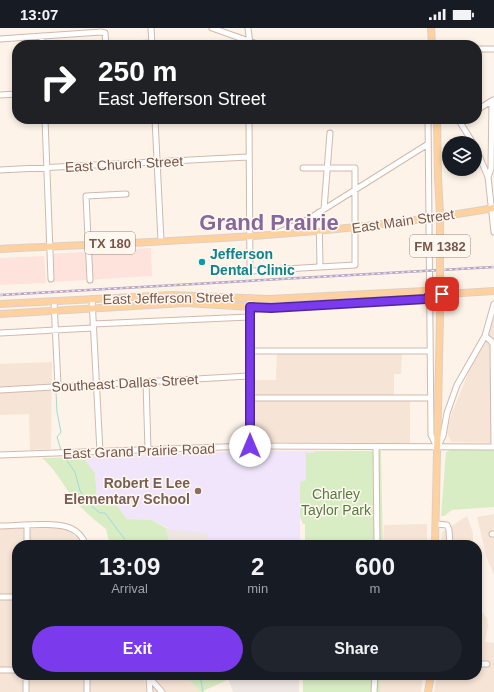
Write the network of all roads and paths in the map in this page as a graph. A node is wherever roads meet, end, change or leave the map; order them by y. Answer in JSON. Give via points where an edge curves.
{"nodes":[{"id":1,"x":151,"y":28,"type":"edge"},
{"id":2,"x":212,"y":28,"type":"edge"},
{"id":3,"x":248,"y":28,"type":"edge"},
{"id":4,"x":431,"y":28,"type":"edge"},
{"id":5,"x":42,"y":36,"type":"junction"},
{"id":6,"x":0,"y":39,"type":"edge"},
{"id":7,"x":42,"y":40,"type":"edge"},
{"id":8,"x":106,"y":40,"type":"edge"},
{"id":9,"x":151,"y":40,"type":"edge"},
{"id":10,"x":240,"y":40,"type":"edge"},
{"id":11,"x":250,"y":40,"type":"edge"},
{"id":12,"x":432,"y":40,"type":"edge"},
{"id":13,"x":482,"y":49,"type":"edge"},
{"id":14,"x":494,"y":49,"type":"edge"},
{"id":15,"x":12,"y":94,"type":"edge"},
{"id":16,"x":0,"y":95,"type":"edge"},
{"id":17,"x":493,"y":100,"type":"edge"},
{"id":18,"x":482,"y":107,"type":"edge"},
{"id":19,"x":45,"y":124,"type":"edge"},
{"id":20,"x":155,"y":124,"type":"edge"},
{"id":21,"x":249,"y":124,"type":"edge"},
{"id":22,"x":428,"y":124,"type":"edge"},
{"id":23,"x":437,"y":124,"type":"edge"},
{"id":24,"x":462,"y":124,"type":"edge"},
{"id":25,"x":330,"y":132,"type":"dead end"},
{"id":26,"x":469,"y":136,"type":"edge"},
{"id":27,"x":428,"y":144,"type":"junction"},
{"id":28,"x":248,"y":157,"type":"junction"},
{"id":29,"x":158,"y":162,"type":"junction"},
{"id":30,"x":482,"y":163,"type":"edge"},
{"id":31,"x":47,"y":168,"type":"junction"},
{"id":32,"x":303,"y":168,"type":"dead end"},
{"id":33,"x":326,"y":168,"type":"junction"},
{"id":34,"x":0,"y":170,"type":"edge"},
{"id":35,"x":488,"y":177,"type":"junction"},
{"id":36,"x":355,"y":189,"type":"junction"},
{"id":37,"x":126,"y":194,"type":"dead end"},
{"id":38,"x":493,"y":208,"type":"edge"},
{"id":39,"x":322,"y":210,"type":"junction"},
{"id":40,"x":430,"y":219,"type":"junction"},
{"id":41,"x":355,"y":228,"type":"junction"},
{"id":42,"x":319,"y":231,"type":"junction"},
{"id":43,"x":494,"y":232,"type":"edge"},
{"id":44,"x":272,"y":235,"type":"junction"},
{"id":45,"x":250,"y":236,"type":"junction"},
{"id":46,"x":161,"y":241,"type":"junction"},
{"id":47,"x":89,"y":245,"type":"junction"},
{"id":48,"x":50,"y":247,"type":"junction"},
{"id":49,"x":0,"y":249,"type":"edge"},
{"id":50,"x":320,"y":267,"type":"junction"},
{"id":51,"x":51,"y":279,"type":"dead end"},
{"id":52,"x":90,"y":280,"type":"dead end"},
{"id":53,"x":494,"y":291,"type":"edge"},
{"id":54,"x":179,"y":295,"type":"junction"},
{"id":55,"x":430,"y":295,"type":"junction"},
{"id":56,"x":147,"y":296,"type":"junction"},
{"id":57,"x":117,"y":298,"type":"junction"},
{"id":58,"x":250,"y":298,"type":"junction"},
{"id":59,"x":314,"y":298,"type":"junction"},
{"id":60,"x":92,"y":299,"type":"junction"},
{"id":61,"x":54,"y":301,"type":"junction"},
{"id":62,"x":0,"y":304,"type":"edge"},
{"id":63,"x":178,"y":304,"type":"junction"},
{"id":64,"x":494,"y":304,"type":"edge"},
{"id":65,"x":148,"y":305,"type":"junction"},
{"id":66,"x":315,"y":305,"type":"junction"},
{"id":67,"x":118,"y":307,"type":"junction"},
{"id":68,"x":250,"y":307,"type":"junction"},
{"id":69,"x":92,"y":308,"type":"junction"},
{"id":70,"x":55,"y":310,"type":"junction"},
{"id":71,"x":0,"y":314,"type":"edge"},
{"id":72,"x":249,"y":317,"type":"junction"},
{"id":73,"x":93,"y":326,"type":"junction"},
{"id":74,"x":56,"y":330,"type":"junction"},
{"id":75,"x":0,"y":333,"type":"edge"},
{"id":76,"x":485,"y":336,"type":"junction"},
{"id":77,"x":249,"y":351,"type":"junction"},
{"id":78,"x":430,"y":351,"type":"junction"},
{"id":79,"x":249,"y":376,"type":"junction"},
{"id":80,"x":146,"y":382,"type":"junction"},
{"id":81,"x":96,"y":384,"type":"junction"},
{"id":82,"x":58,"y":386,"type":"junction"},
{"id":83,"x":0,"y":390,"type":"edge"},
{"id":84,"x":249,"y":398,"type":"junction"},
{"id":85,"x":430,"y":398,"type":"junction"},
{"id":86,"x":250,"y":446,"type":"junction"},
{"id":87,"x":494,"y":446,"type":"edge"},
{"id":88,"x":376,"y":447,"type":"junction"},
{"id":89,"x":437,"y":447,"type":"junction"},
{"id":90,"x":148,"y":450,"type":"junction"},
{"id":91,"x":100,"y":452,"type":"junction"},
{"id":92,"x":0,"y":455,"type":"edge"},
{"id":93,"x":436,"y":524,"type":"junction"},
{"id":94,"x":0,"y":526,"type":"edge"},
{"id":95,"x":27,"y":526,"type":"junction"},
{"id":96,"x":27,"y":540,"type":"edge"},
{"id":97,"x":84,"y":540,"type":"edge"},
{"id":98,"x":376,"y":540,"type":"edge"},
{"id":99,"x":435,"y":540,"type":"edge"},
{"id":100,"x":450,"y":540,"type":"edge"},
{"id":101,"x":0,"y":597,"type":"edge"},
{"id":102,"x":12,"y":598,"type":"edge"},
{"id":103,"x":482,"y":664,"type":"edge"},
{"id":104,"x":487,"y":664,"type":"dead end"},
{"id":105,"x":0,"y":670,"type":"edge"},
{"id":106,"x":12,"y":670,"type":"edge"},
{"id":107,"x":26,"y":680,"type":"edge"},
{"id":108,"x":87,"y":680,"type":"edge"},
{"id":109,"x":148,"y":680,"type":"edge"},
{"id":110,"x":151,"y":680,"type":"edge"},
{"id":111,"x":375,"y":680,"type":"edge"},
{"id":112,"x":430,"y":680,"type":"edge"},
{"id":113,"x":26,"y":692,"type":"edge"},
{"id":114,"x":87,"y":692,"type":"edge"},
{"id":115,"x":150,"y":692,"type":"edge"},
{"id":116,"x":162,"y":692,"type":"edge"},
{"id":117,"x":374,"y":692,"type":"edge"},
{"id":118,"x":428,"y":692,"type":"edge"}],
"edges":[{"from":1,"to":9,"type":"street"},
{"from":2,"to":10,"type":"street"},
{"from":3,"to":11,"type":"street"},
{"from":4,"to":12,"type":"main road"},
{"from":5,"to":6,"type":"street"},
{"from":5,"to":7,"type":"street"},
{"from":5,"to":8,"type":"street","via":[[101,32],[105,33]]},
{"from":13,"to":14,"type":"street"},
{"from":15,"to":16,"type":"street"},
{"from":17,"to":18,"type":"street"},
{"from":17,"to":35,"type":"street","via":[[491,168]]},
{"from":19,"to":31,"type":"street"},
{"from":20,"to":29,"type":"street"},
{"from":21,"to":28,"type":"street"},
{"from":22,"to":27,"type":"street","number":"FM 1382"},
{"from":23,"to":89,"type":"main road","number":"FM 1382","bridge":true,"via":[[440,315]]},
{"from":24,"to":26,"type":"street"},
{"from":25,"to":33,"type":"street"},
{"from":27,"to":36,"type":"street"},
{"from":27,"to":40,"type":"street","number":"FM 1382"},
{"from":28,"to":29,"type":"street","name":"East Church Street"},
{"from":28,"to":45,"type":"street"},
{"from":29,"to":31,"type":"street","name":"East Church Street"},
{"from":29,"to":46,"type":"street"},
{"from":30,"to":35,"type":"street"},
{"from":31,"to":34,"type":"street","name":"East Church Street"},
{"from":31,"to":48,"type":"street"},
{"from":32,"to":33,"type":"street"},
{"from":33,"to":36,"type":"street","via":[[355,168]]},
{"from":33,"to":39,"type":"street"},
{"from":35,"to":38,"type":"street"},
{"from":36,"to":39,"type":"street"},
{"from":36,"to":41,"type":"street"},
{"from":37,"to":47,"type":"street","via":[[86,196]]},
{"from":38,"to":40,"type":"main road","name":"East Main Street","number":"TX 180"},
{"from":38,"to":43,"type":"street"},
{"from":39,"to":42,"type":"street"},
{"from":39,"to":44,"type":"street","via":[[307,220]]},
{"from":40,"to":41,"type":"main road","name":"East Main Street","number":"TX 180"},
{"from":40,"to":55,"type":"street","number":"FM 1382"},
{"from":41,"to":42,"type":"main road","name":"East Main Street","number":"TX 180"},
{"from":41,"to":50,"type":"street","via":[[355,265]]},
{"from":42,"to":44,"type":"main road","name":"East Main Street","number":"TX 180"},
{"from":42,"to":50,"type":"street"},
{"from":44,"to":45,"type":"main road","name":"East Main Street","number":"TX 180"},
{"from":45,"to":46,"type":"main road","name":"East Main Street","number":"TX 180"},
{"from":45,"to":50,"type":"street","via":[[250,272]]},
{"from":46,"to":47,"type":"main road","name":"East Main Street","number":"TX 180"},
{"from":47,"to":48,"type":"main road","name":"East Main Street","number":"TX 180"},
{"from":47,"to":52,"type":"street"},
{"from":48,"to":49,"type":"main road","name":"East Main Street","number":"TX 180"},
{"from":48,"to":51,"type":"street"},
{"from":53,"to":55,"type":"main road","name":"East Jefferson Street"},
{"from":54,"to":56,"type":"main road","name":"East Jefferson Street"},
{"from":54,"to":58,"type":"main road","name":"East Jefferson Street"},
{"from":54,"to":63,"type":"main road"},
{"from":55,"to":59,"type":"main road","name":"East Jefferson Street","via":[[425,291]]},
{"from":55,"to":66,"type":"main road","name":"East Jefferson Street","via":[[426,299]]},
{"from":55,"to":78,"type":"street","number":"FM 1382"},
{"from":56,"to":57,"type":"main road","name":"East Jefferson Street"},
{"from":56,"to":65,"type":"main road"},
{"from":57,"to":60,"type":"main road","name":"East Jefferson Street"},
{"from":57,"to":67,"type":"main road"},
{"from":58,"to":59,"type":"main road","name":"East Jefferson Street"},
{"from":58,"to":68,"type":"street"},
{"from":59,"to":66,"type":"main road"},
{"from":60,"to":61,"type":"main road","name":"East Jefferson Street"},
{"from":60,"to":69,"type":"street"},
{"from":61,"to":62,"type":"main road","name":"East Jefferson Street"},
{"from":61,"to":70,"type":"street"},
{"from":63,"to":65,"type":"main road","name":"East Jefferson Street"},
{"from":63,"to":68,"type":"main road","name":"East Jefferson Street"},
{"from":64,"to":76,"type":"street"},
{"from":65,"to":67,"type":"main road","name":"East Jefferson Street"},
{"from":66,"to":68,"type":"main road","name":"East Jefferson Street"},
{"from":67,"to":69,"type":"main road","name":"East Jefferson Street"},
{"from":68,"to":72,"type":"street"},
{"from":69,"to":70,"type":"main road","name":"East Jefferson Street"},
{"from":69,"to":73,"type":"street"},
{"from":70,"to":71,"type":"main road","name":"East Jefferson Street"},
{"from":70,"to":74,"type":"street"},
{"from":72,"to":73,"type":"street"},
{"from":72,"to":77,"type":"street"},
{"from":73,"to":74,"type":"street"},
{"from":73,"to":81,"type":"street"},
{"from":74,"to":75,"type":"street"},
{"from":74,"to":82,"type":"street"},
{"from":76,"to":87,"type":"street","via":[[493,344]]},
{"from":76,"to":89,"type":"street","via":[[457,385],[447,413],[443,436]]},
{"from":77,"to":78,"type":"street"},
{"from":77,"to":79,"type":"street"},
{"from":78,"to":85,"type":"street","number":"FM 1382"},
{"from":79,"to":80,"type":"street","name":"Southeast Dallas Street"},
{"from":79,"to":84,"type":"street"},
{"from":80,"to":81,"type":"street","name":"Southeast Dallas Street"},
{"from":80,"to":90,"type":"street"},
{"from":81,"to":82,"type":"street","name":"Southeast Dallas Street"},
{"from":81,"to":91,"type":"street"},
{"from":82,"to":83,"type":"street","name":"Southeast Dallas Street"},
{"from":84,"to":85,"type":"street"},
{"from":84,"to":86,"type":"street"},
{"from":85,"to":89,"type":"street","number":"FM 1382","via":[[431,435]]},
{"from":86,"to":88,"type":"street","name":"East Grand Prairie Road"},
{"from":86,"to":90,"type":"street","name":"East Grand Prairie Road"},
{"from":87,"to":89,"type":"street","name":"East Grand Prairie Road"},
{"from":88,"to":89,"type":"street","name":"East Grand Prairie Road"},
{"from":88,"to":98,"type":"street"},
{"from":89,"to":93,"type":"main road","number":"FM 1382"},
{"from":90,"to":91,"type":"street","name":"East Grand Prairie Road"},
{"from":91,"to":92,"type":"street","name":"East Grand Prairie Road"},
{"from":93,"to":99,"type":"main road","number":"FM 1382"},
{"from":93,"to":100,"type":"street","via":[[447,526]]},
{"from":94,"to":95,"type":"street"},
{"from":95,"to":96,"type":"street"},
{"from":95,"to":97,"type":"street","via":[[62,525],[72,528]]},
{"from":101,"to":102,"type":"street"},
{"from":103,"to":104,"type":"street"},
{"from":105,"to":106,"type":"street"},
{"from":107,"to":113,"type":"street"},
{"from":108,"to":114,"type":"street"},
{"from":109,"to":115,"type":"street"},
{"from":110,"to":116,"type":"street"},
{"from":111,"to":117,"type":"street"},
{"from":112,"to":118,"type":"main road"}]}
